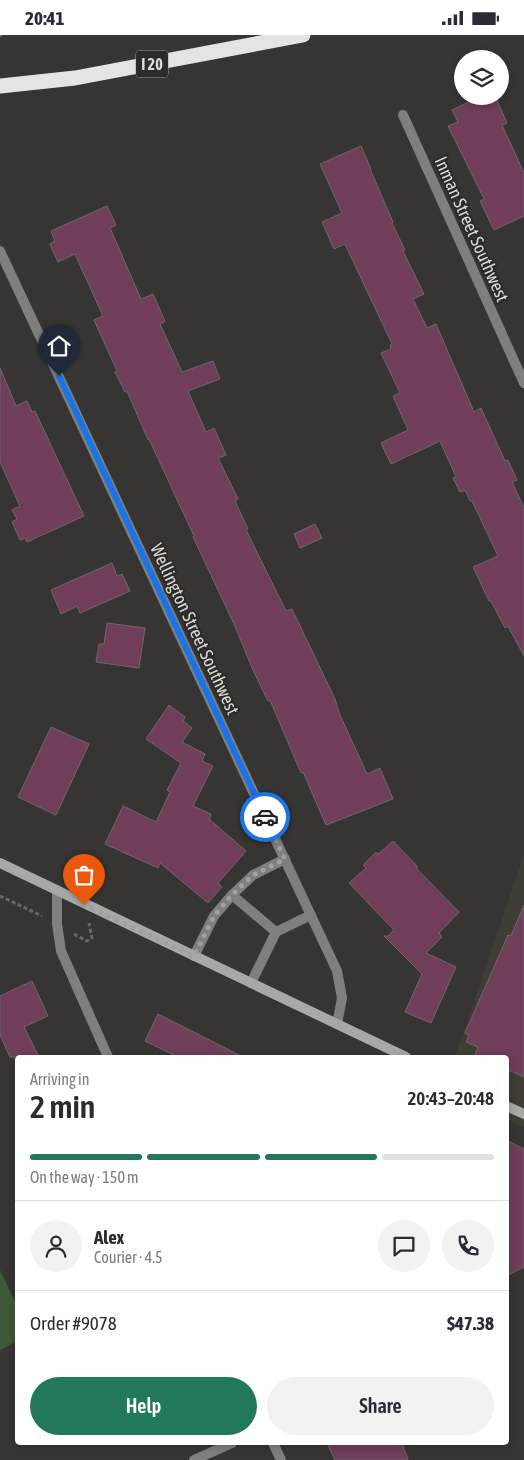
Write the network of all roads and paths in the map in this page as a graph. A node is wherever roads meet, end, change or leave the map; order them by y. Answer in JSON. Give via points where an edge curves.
{"nodes":[{"id":1,"x":303,"y":35,"type":"edge"},
{"id":2,"x":0,"y":86,"type":"edge"},
{"id":3,"x":402,"y":115,"type":"dead end"},
{"id":4,"x":0,"y":251,"type":"edge"},
{"id":5,"x":524,"y":383,"type":"edge"},
{"id":6,"x":285,"y":859,"type":"junction"},
{"id":7,"x":0,"y":863,"type":"edge"},
{"id":8,"x":57,"y":891,"type":"junction"},
{"id":9,"x":232,"y":895,"type":"junction"},
{"id":10,"x":0,"y":896,"type":"edge"},
{"id":11,"x":30,"y":910,"type":"dead end"},
{"id":12,"x":310,"y":915,"type":"junction"},
{"id":13,"x":276,"y":932,"type":"junction"},
{"id":14,"x":91,"y":935,"type":"dead end"},
{"id":15,"x":84,"y":940,"type":"dead end"},
{"id":16,"x":194,"y":956,"type":"junction"},
{"id":17,"x":251,"y":983,"type":"junction"},
{"id":18,"x":336,"y":1024,"type":"junction"},
{"id":19,"x":107,"y":1055,"type":"edge"},
{"id":20,"x":402,"y":1055,"type":"edge"},
{"id":21,"x":509,"y":1107,"type":"edge"},
{"id":22,"x":524,"y":1114,"type":"edge"},
{"id":23,"x":228,"y":1445,"type":"edge"},
{"id":24,"x":274,"y":1445,"type":"edge"},
{"id":25,"x":194,"y":1460,"type":"edge"},
{"id":26,"x":280,"y":1460,"type":"edge"}],
"edges":[{"from":1,"to":2,"type":"highway","number":"I 20","via":[[75,78]]},
{"from":3,"to":5,"type":"street","name":"Inman Street Southwest"},
{"from":4,"to":6,"type":"street","name":"Wellington Street Southwest"},
{"from":6,"to":9,"type":"street","via":[[253,875]]},
{"from":6,"to":12,"type":"street","name":"Wellington Street Southwest"},
{"from":7,"to":8,"type":"main road"},
{"from":8,"to":16,"type":"main road"},
{"from":8,"to":19,"type":"street","via":[[61,951]]},
{"from":9,"to":13,"type":"street"},
{"from":9,"to":16,"type":"street","via":[[214,916]]},
{"from":10,"to":11,"type":"path"},
{"from":12,"to":13,"type":"street"},
{"from":12,"to":18,"type":"street","name":"Wellington Street Southwest","via":[[337,971],[342,997]]},
{"from":13,"to":17,"type":"street"},
{"from":14,"to":15,"type":"path","via":[[92,938]]},
{"from":16,"to":17,"type":"main road"},
{"from":17,"to":18,"type":"main road"},
{"from":18,"to":20,"type":"main road"},
{"from":21,"to":22,"type":"main road"},
{"from":23,"to":25,"type":"street"},
{"from":24,"to":26,"type":"street"}]}
